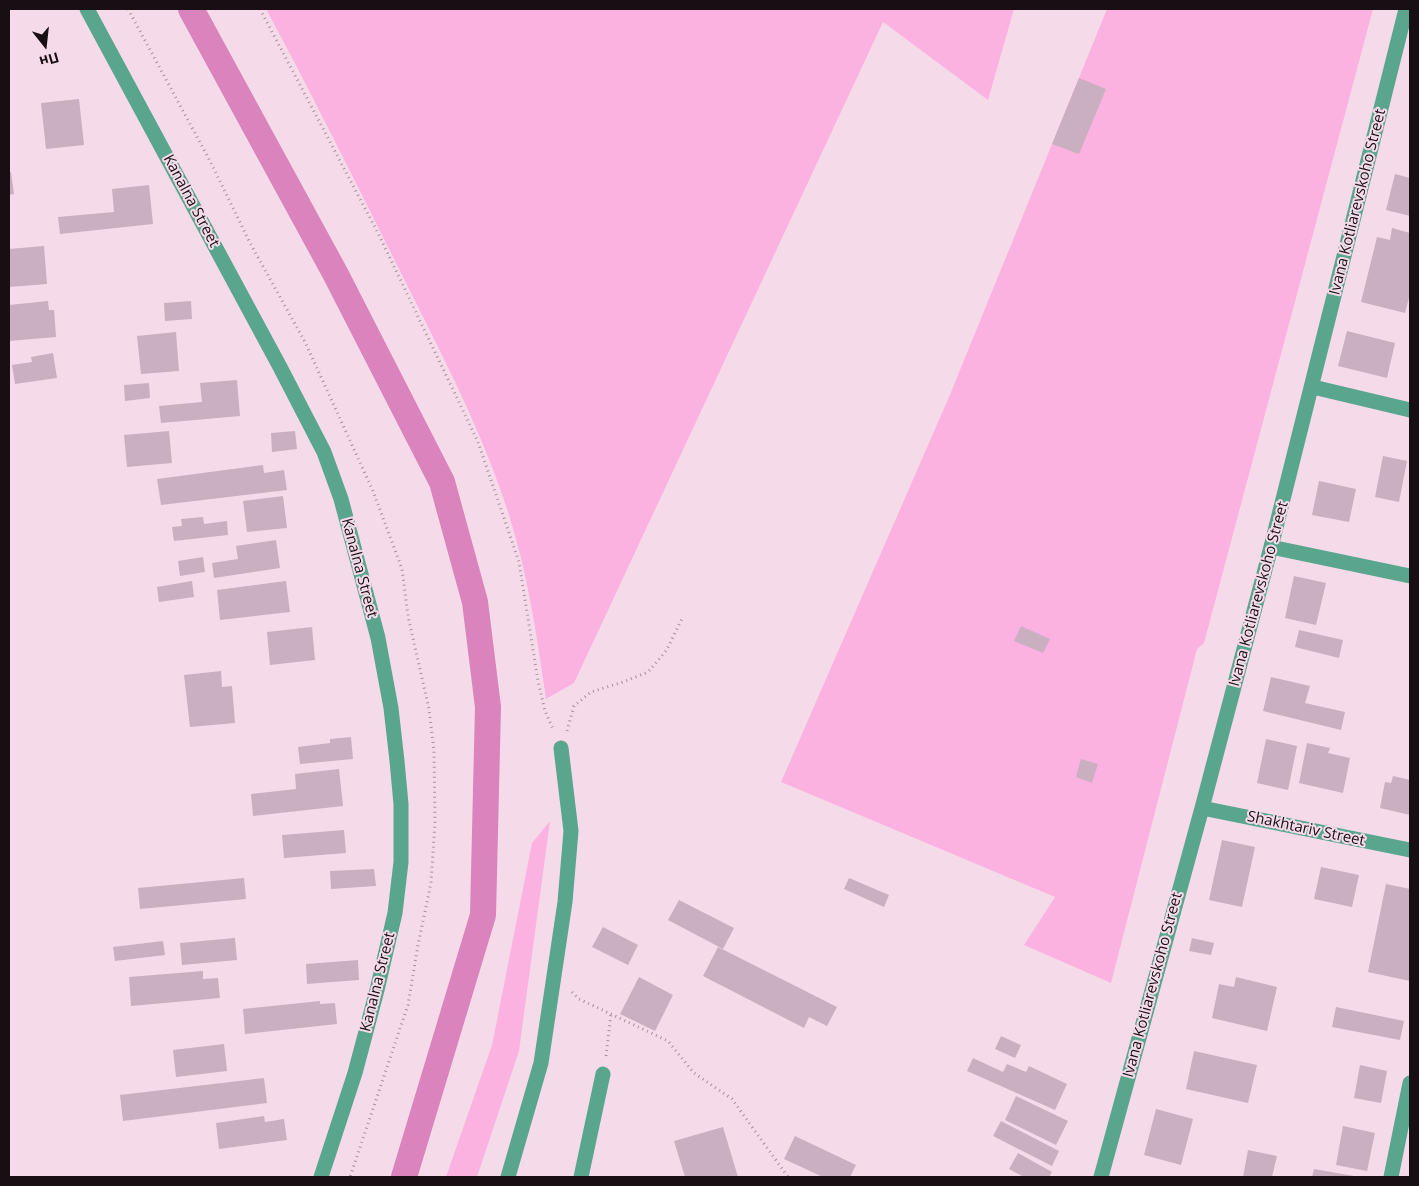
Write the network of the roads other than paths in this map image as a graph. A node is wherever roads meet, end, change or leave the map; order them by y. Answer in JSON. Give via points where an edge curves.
{"nodes":[{"id":1,"x":87,"y":9,"type":"edge"},
{"id":2,"x":1406,"y":9,"type":"edge"},
{"id":3,"x":1313,"y":386,"type":"junction"},
{"id":4,"x":1410,"y":410,"type":"edge"},
{"id":5,"x":1271,"y":547,"type":"junction"},
{"id":6,"x":1410,"y":576,"type":"edge"},
{"id":7,"x":561,"y":748,"type":"road end"},
{"id":8,"x":1202,"y":808,"type":"junction"},
{"id":9,"x":1410,"y":850,"type":"edge"},
{"id":10,"x":603,"y":1074,"type":"road end"},
{"id":11,"x":1410,"y":1084,"type":"edge"},
{"id":12,"x":321,"y":1177,"type":"edge"},
{"id":13,"x":508,"y":1177,"type":"edge"},
{"id":14,"x":581,"y":1177,"type":"edge"},
{"id":15,"x":1101,"y":1177,"type":"edge"},
{"id":16,"x":1391,"y":1177,"type":"edge"}],
"edges":[{"from":1,"to":12,"type":"street","name":"Kanalna Street","via":[[324,452],[341,499],[378,638],[397,761],[401,862],[395,914],[377,990]]},
{"from":2,"to":3,"type":"street","name":"Ivana Kotliarevskoho Street"},
{"from":3,"to":4,"type":"street"},
{"from":3,"to":5,"type":"street","name":"Ivana Kotliarevskoho Street"},
{"from":5,"to":6,"type":"street"},
{"from":5,"to":8,"type":"street","name":"Ivana Kotliarevskoho Street"},
{"from":7,"to":13,"type":"street","via":[[571,831],[565,902],[541,1063]]},
{"from":8,"to":9,"type":"street","name":"Shakhtariv Street"},
{"from":8,"to":15,"type":"street","name":"Ivana Kotliarevskoho Street"},
{"from":10,"to":14,"type":"street"},
{"from":11,"to":16,"type":"street"}]}
